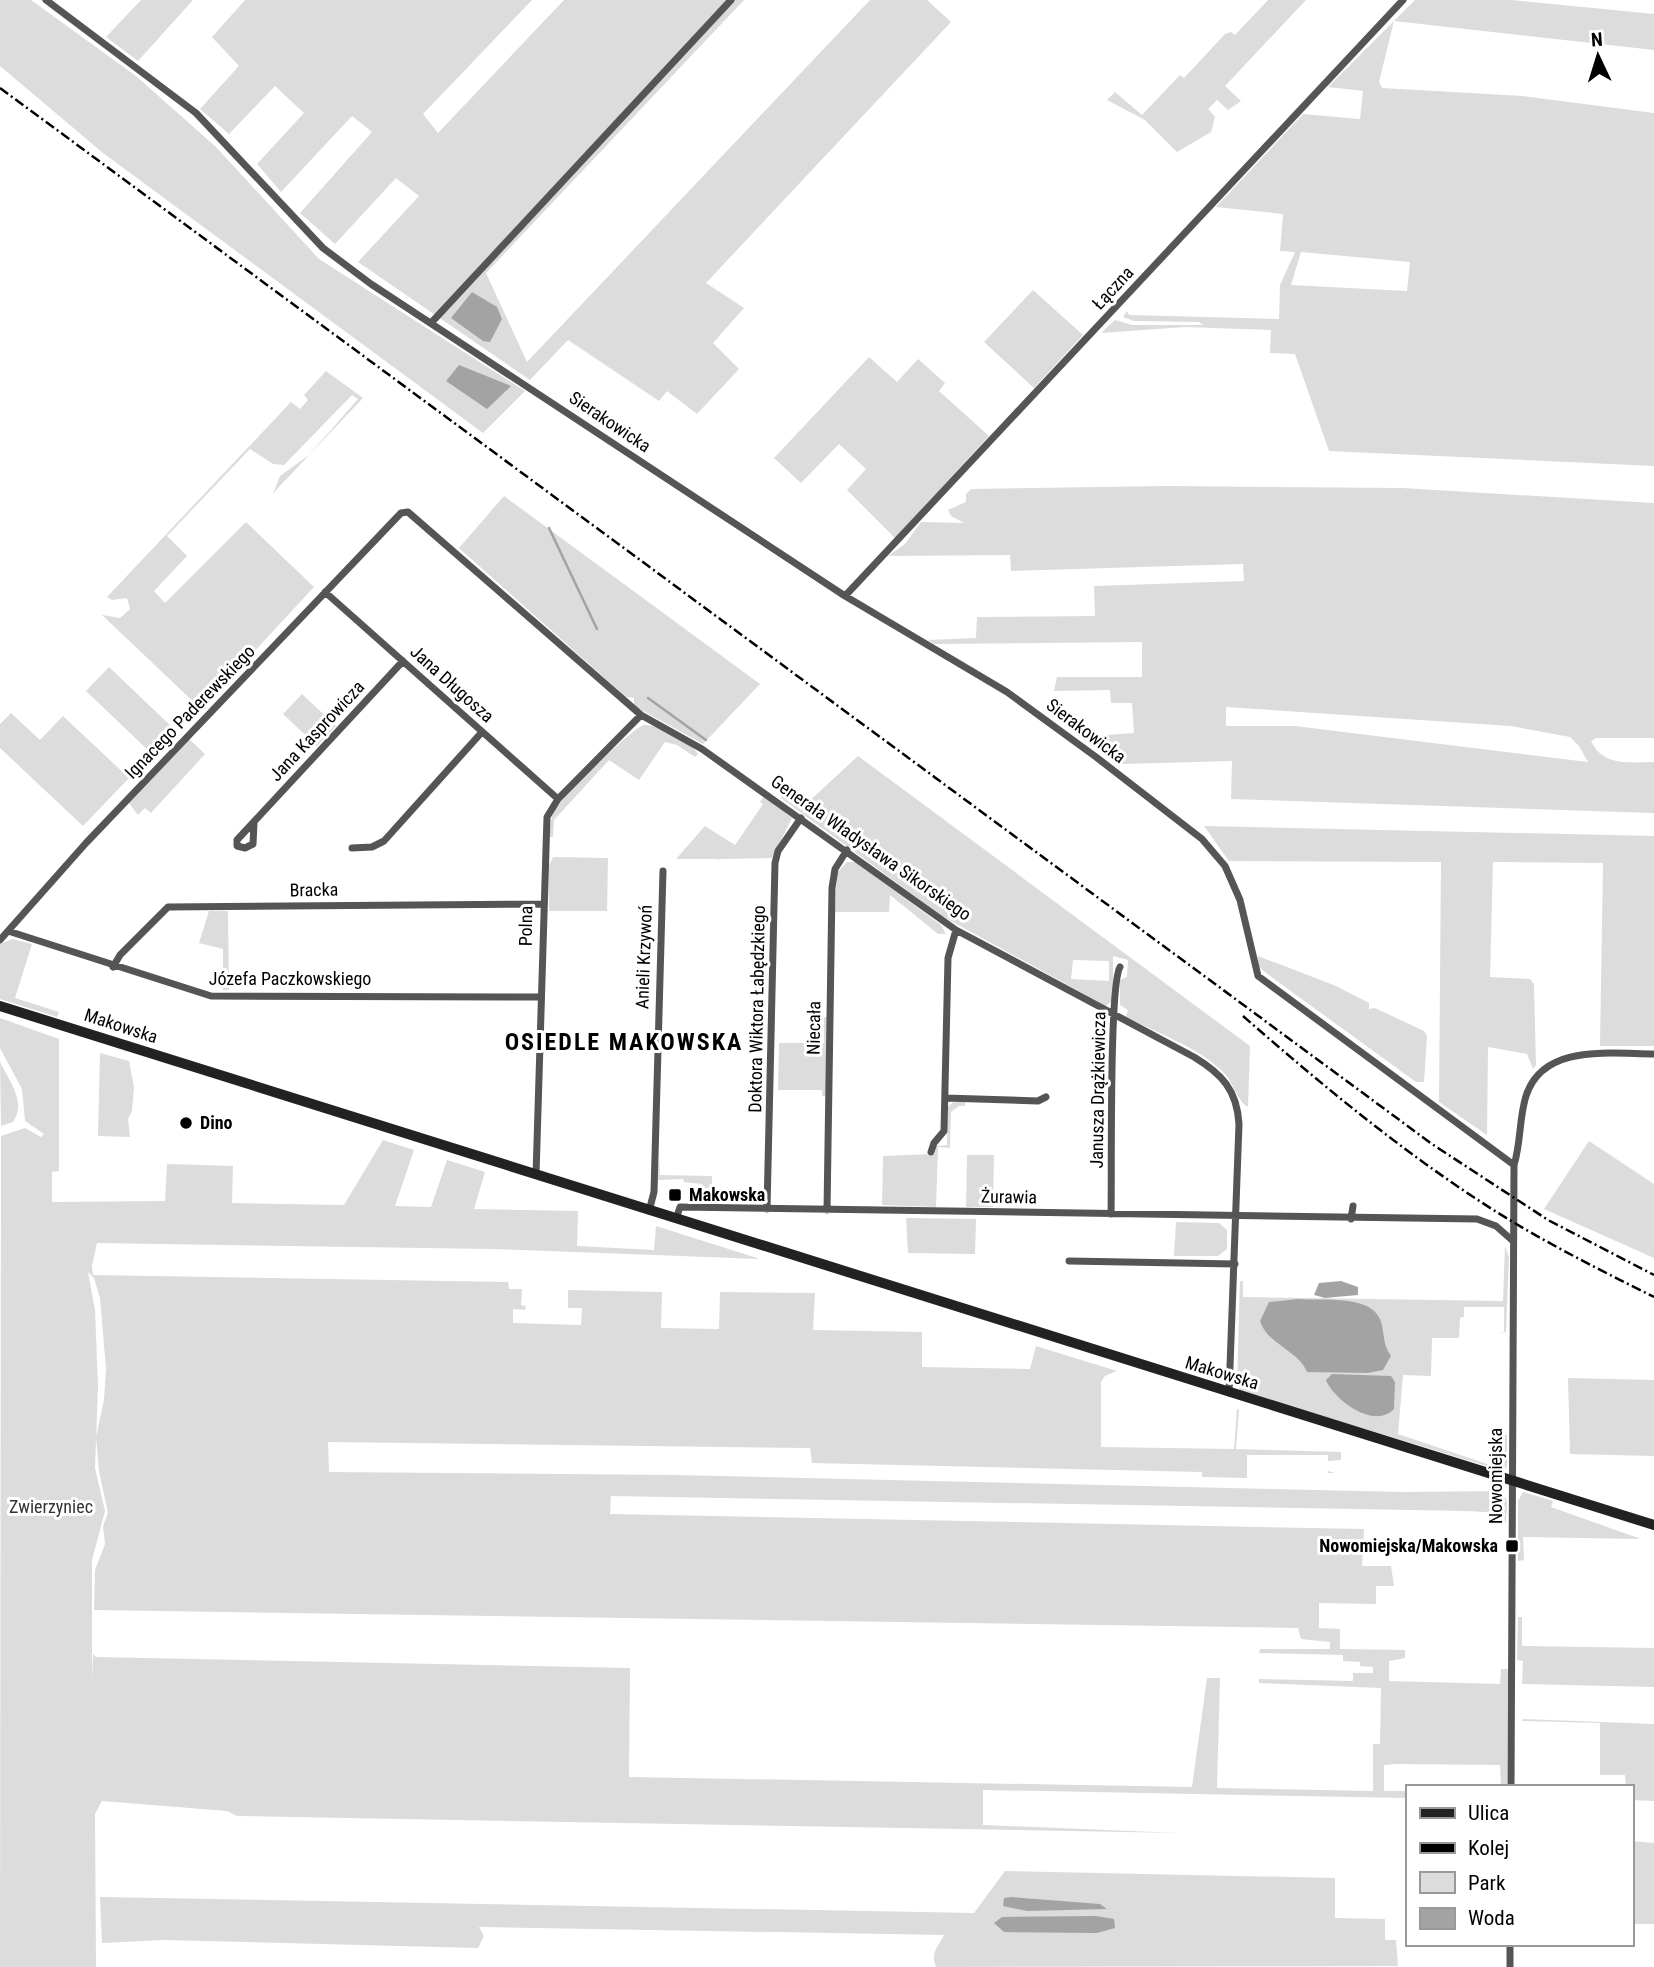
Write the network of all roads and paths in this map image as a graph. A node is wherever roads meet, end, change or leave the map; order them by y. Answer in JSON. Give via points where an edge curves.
{"nodes":[{"id":1,"x":46,"y":0,"type":"edge"},
{"id":2,"x":731,"y":0,"type":"edge"},
{"id":3,"x":1403,"y":0,"type":"edge"},
{"id":4,"x":430,"y":323,"type":"junction"},
{"id":5,"x":408,"y":512,"type":"joint"},
{"id":6,"x":326,"y":592,"type":"junction"},
{"id":7,"x":845,"y":596,"type":"junction"},
{"id":8,"x":403,"y":661,"type":"junction"},
{"id":9,"x":641,"y":715,"type":"junction"},
{"id":10,"x":482,"y":732,"type":"junction"},
{"id":11,"x":558,"y":799,"type":"junction"},
{"id":12,"x":801,"y":818,"type":"junction"},
{"id":13,"x":254,"y":822,"type":"dead end"},
{"id":14,"x":352,"y":848,"type":"dead end"},
{"id":15,"x":847,"y":850,"type":"junction"},
{"id":16,"x":663,"y":871,"type":"dead end"},
{"id":17,"x":542,"y":904,"type":"junction"},
{"id":18,"x":956,"y":930,"type":"junction"},
{"id":19,"x":8,"y":931,"type":"junction"},
{"id":20,"x":0,"y":940,"type":"edge"},
{"id":21,"x":113,"y":967,"type":"junction"},
{"id":22,"x":1120,"y":967,"type":"dead end"},
{"id":23,"x":540,"y":997,"type":"junction"},
{"id":24,"x":0,"y":1006,"type":"edge"},
{"id":25,"x":1115,"y":1015,"type":"junction"},
{"id":26,"x":1654,"y":1054,"type":"edge"},
{"id":27,"x":1046,"y":1097,"type":"dead end"},
{"id":28,"x":945,"y":1098,"type":"junction"},
{"id":29,"x":931,"y":1152,"type":"dead end"},
{"id":30,"x":1514,"y":1165,"type":"junction"},
{"id":31,"x":536,"y":1175,"type":"junction"},
{"id":32,"x":1353,"y":1206,"type":"dead end"},
{"id":33,"x":767,"y":1209,"type":"junction"},
{"id":34,"x":827,"y":1210,"type":"junction"},
{"id":35,"x":649,"y":1211,"type":"junction"},
{"id":36,"x":1111,"y":1214,"type":"junction"},
{"id":37,"x":1237,"y":1216,"type":"junction"},
{"id":38,"x":676,"y":1219,"type":"junction"},
{"id":39,"x":1351,"y":1219,"type":"junction"},
{"id":40,"x":1513,"y":1241,"type":"junction"},
{"id":41,"x":1069,"y":1261,"type":"dead end"},
{"id":42,"x":1235,"y":1264,"type":"junction"},
{"id":43,"x":1229,"y":1394,"type":"junction"},
{"id":44,"x":1513,"y":1482,"type":"junction"},
{"id":45,"x":1654,"y":1525,"type":"edge"},
{"id":46,"x":1511,"y":1785,"type":"edge"},
{"id":47,"x":1510,"y":1946,"type":"edge"},
{"id":48,"x":1510,"y":1967,"type":"edge"}],
"edges":[{"from":1,"to":4,"type":"street","name":"Sierakowicka","via":[[195,113],[323,248]]},
{"from":2,"to":4,"type":"street"},
{"from":3,"to":7,"type":"street","name":"Łączna"},
{"from":4,"to":7,"type":"street","name":"Sierakowicka"},
{"from":5,"to":6,"type":"street","name":"Ignacego Paderewskiego","via":[[401,513]]},
{"from":5,"to":9,"type":"street","name":"Generała Władysława Sikorskiego"},
{"from":6,"to":8,"type":"street","name":"Jana Długosza"},
{"from":6,"to":19,"type":"street","name":"Ignacego Paderewskiego"},
{"from":7,"to":30,"type":"street","name":"Sierakowicka","via":[[1007,692],[1202,839],[1232,880],[1258,976]]},
{"from":8,"to":10,"type":"street","name":"Jana Długosza"},
{"from":8,"to":13,"type":"street","name":"Jana Kasprowicza"},
{"from":9,"to":11,"type":"street","name":"Polna"},
{"from":9,"to":12,"type":"street","name":"Generała Władysława Sikorskiego","via":[[694,743]]},
{"from":10,"to":11,"type":"street","name":"Jana Długosza"},
{"from":10,"to":14,"type":"street","via":[[384,841]]},
{"from":11,"to":17,"type":"street","name":"Polna","via":[[544,832]]},
{"from":12,"to":15,"type":"street","name":"Generała Władysława Sikorskiego"},
{"from":12,"to":33,"type":"street","name":"Doktora Wiktora Łabędzkiego","via":[[775,863]]},
{"from":15,"to":18,"type":"street","name":"Generała Władysława Sikorskiego"},
{"from":15,"to":34,"type":"street","name":"Niecała","via":[[835,869],[832,888]]},
{"from":16,"to":35,"type":"street","name":"Anieli Krzywoń","via":[[654,1192]]},
{"from":17,"to":21,"type":"street","name":"Bracka","via":[[168,907]]},
{"from":17,"to":23,"type":"street","name":"Polna"},
{"from":18,"to":25,"type":"street","name":"Generała Władysława Sikorskiego"},
{"from":18,"to":28,"type":"street","via":[[948,958]]},
{"from":19,"to":20,"type":"street","name":"Ignacego Paderewskiego"},
{"from":19,"to":21,"type":"street","name":"Józefa Paczkowskiego"},
{"from":21,"to":23,"type":"street","name":"Józefa Paczkowskiego","via":[[211,996]]},
{"from":22,"to":25,"type":"street","name":"Janusza Drążkiewicza"},
{"from":23,"to":31,"type":"street","name":"Polna"},
{"from":24,"to":31,"type":"street","name":"Makowska"},
{"from":25,"to":36,"type":"street","name":"Janusza Drążkiewicza"},
{"from":25,"to":37,"type":"street","name":"Generała Władysława Sikorskiego","via":[[1211,1068],[1231,1090],[1239,1124]]},
{"from":26,"to":30,"type":"street","via":[[1583,1054],[1550,1066],[1526,1094]]},
{"from":27,"to":28,"type":"street","via":[[1038,1101]]},
{"from":28,"to":29,"type":"street","via":[[943,1133]]},
{"from":30,"to":40,"type":"street","name":"Nowomiejska"},
{"from":31,"to":35,"type":"street","name":"Makowska"},
{"from":32,"to":39,"type":"street"},
{"from":33,"to":34,"type":"street","name":"Żurawia"},
{"from":33,"to":38,"type":"street","name":"Żurawia","via":[[680,1207]]},
{"from":34,"to":36,"type":"street","name":"Żurawia"},
{"from":35,"to":38,"type":"street","name":"Makowska"},
{"from":36,"to":37,"type":"street","name":"Żurawia"},
{"from":37,"to":39,"type":"street","name":"Żurawia"},
{"from":37,"to":42,"type":"street","name":"Generała Władysława Sikorskiego"},
{"from":38,"to":43,"type":"street","name":"Makowska"},
{"from":39,"to":40,"type":"street","name":"Żurawia","via":[[1482,1219]]},
{"from":40,"to":44,"type":"street","name":"Nowomiejska"},
{"from":41,"to":42,"type":"street"},
{"from":42,"to":43,"type":"street","name":"Generała Władysława Sikorskiego"},
{"from":43,"to":44,"type":"street","name":"Makowska"},
{"from":44,"to":45,"type":"street","name":"Makowska"},
{"from":44,"to":46,"type":"street","name":"Nowomiejska"},
{"from":47,"to":48,"type":"street"}]}
